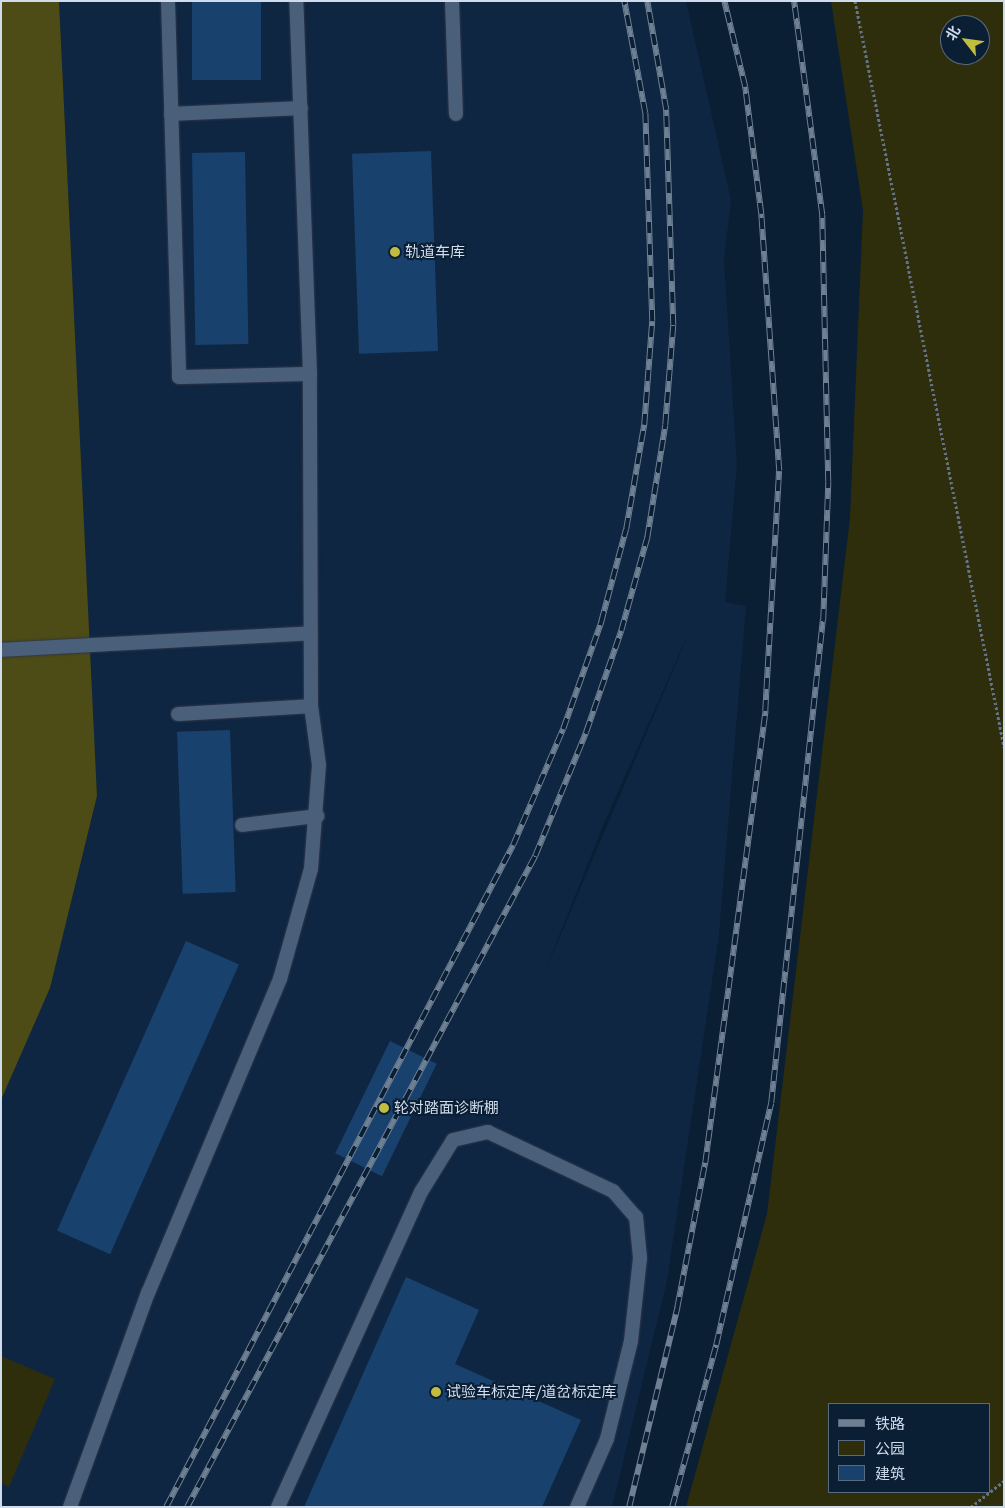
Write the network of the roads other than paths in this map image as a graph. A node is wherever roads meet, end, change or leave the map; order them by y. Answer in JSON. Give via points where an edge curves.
{"nodes":[{"id":1,"x":168,"y":1,"type":"edge"},
{"id":2,"x":296,"y":1,"type":"edge"},
{"id":3,"x":452,"y":1,"type":"edge"},
{"id":4,"x":300,"y":108,"type":"junction"},
{"id":5,"x":171,"y":114,"type":"junction"},
{"id":6,"x":456,"y":114,"type":"dead end"},
{"id":7,"x":310,"y":374,"type":"junction"},
{"id":8,"x":310,"y":632,"type":"junction"},
{"id":9,"x":1,"y":650,"type":"edge"},
{"id":10,"x":311,"y":706,"type":"junction"},
{"id":11,"x":178,"y":714,"type":"dead end"},
{"id":12,"x":317,"y":816,"type":"junction"},
{"id":13,"x":242,"y":825,"type":"dead end"},
{"id":14,"x":70,"y":1507,"type":"edge"},
{"id":15,"x":278,"y":1507,"type":"edge"},
{"id":16,"x":577,"y":1507,"type":"edge"}],
"edges":[{"from":1,"to":5,"type":"lane"},
{"from":2,"to":4,"type":"lane"},
{"from":3,"to":6,"type":"lane"},
{"from":4,"to":5,"type":"lane"},
{"from":4,"to":7,"type":"lane"},
{"from":5,"to":7,"type":"lane","via":[[179,377]]},
{"from":7,"to":8,"type":"lane"},
{"from":8,"to":9,"type":"lane"},
{"from":8,"to":10,"type":"lane"},
{"from":10,"to":11,"type":"lane"},
{"from":10,"to":12,"type":"lane","via":[[319,766]]},
{"from":12,"to":13,"type":"lane"},
{"from":12,"to":14,"type":"lane","via":[[311,869],[280,979],[148,1293]]},
{"from":15,"to":16,"type":"lane","via":[[421,1192],[453,1140],[488,1132],[612,1192],[636,1217],[640,1258],[631,1340],[607,1440]]}]}
